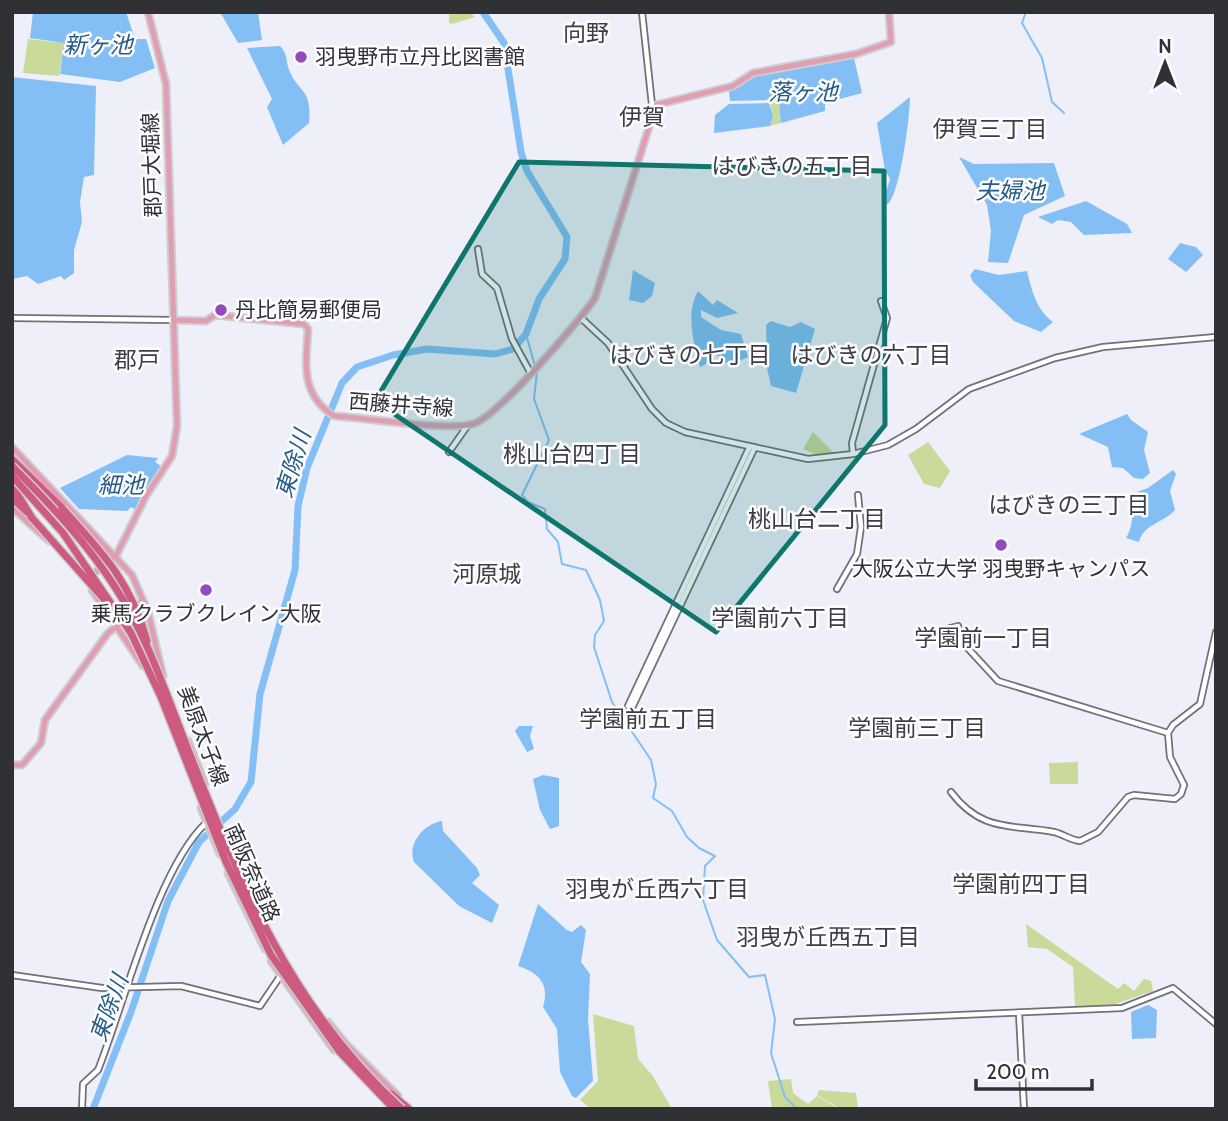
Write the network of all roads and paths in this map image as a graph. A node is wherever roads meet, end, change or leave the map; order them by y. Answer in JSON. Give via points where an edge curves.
{"nodes":[{"id":1,"x":148,"y":12,"type":"edge"},
{"id":2,"x":642,"y":12,"type":"edge"},
{"id":3,"x":889,"y":12,"type":"edge"},
{"id":4,"x":652,"y":105,"type":"dead end"},
{"id":5,"x":478,"y":248,"type":"dead end"},
{"id":6,"x":881,"y":301,"type":"dead end"},
{"id":7,"x":12,"y":318,"type":"edge"},
{"id":8,"x":581,"y":318,"type":"junction"},
{"id":9,"x":173,"y":320,"type":"junction"},
{"id":10,"x":1216,"y":337,"type":"edge"},
{"id":11,"x":534,"y":369,"type":"junction"},
{"id":12,"x":468,"y":425,"type":"junction"},
{"id":13,"x":753,"y":446,"type":"junction"},
{"id":14,"x":12,"y":448,"type":"edge"},
{"id":15,"x":449,"y":452,"type":"dead end"},
{"id":16,"x":853,"y":454,"type":"junction"},
{"id":17,"x":12,"y":459,"type":"edge"},
{"id":18,"x":12,"y":468,"type":"edge"},
{"id":19,"x":12,"y":476,"type":"edge"},
{"id":20,"x":12,"y":485,"type":"edge"},
{"id":21,"x":858,"y":495,"type":"dead end"},
{"id":22,"x":12,"y":498,"type":"edge"},
{"id":23,"x":12,"y":508,"type":"edge"},
{"id":24,"x":32,"y":518,"type":"junction"},
{"id":25,"x":116,"y":556,"type":"junction"},
{"id":26,"x":90,"y":587,"type":"junction"},
{"id":27,"x":837,"y":589,"type":"dead end"},
{"id":28,"x":142,"y":596,"type":"junction"},
{"id":29,"x":121,"y":623,"type":"junction"},
{"id":30,"x":1216,"y":632,"type":"edge"},
{"id":31,"x":927,"y":634,"type":"dead end"},
{"id":32,"x":1215,"y":645,"type":"edge"},
{"id":33,"x":152,"y":662,"type":"junction"},
{"id":34,"x":630,"y":708,"type":"dead end"},
{"id":35,"x":1168,"y":733,"type":"junction"},
{"id":36,"x":12,"y":765,"type":"edge"},
{"id":37,"x":951,"y":792,"type":"dead end"},
{"id":38,"x":206,"y":824,"type":"junction"},
{"id":39,"x":288,"y":964,"type":"junction"},
{"id":40,"x":12,"y":975,"type":"edge"},
{"id":41,"x":280,"y":975,"type":"junction"},
{"id":42,"x":131,"y":988,"type":"junction"},
{"id":43,"x":1018,"y":1013,"type":"junction"},
{"id":44,"x":797,"y":1022,"type":"dead end"},
{"id":45,"x":1216,"y":1024,"type":"edge"},
{"id":46,"x":355,"y":1061,"type":"junction"},
{"id":47,"x":82,"y":1109,"type":"edge"},
{"id":48,"x":391,"y":1109,"type":"edge"},
{"id":49,"x":402,"y":1109,"type":"edge"},
{"id":50,"x":412,"y":1109,"type":"edge"},
{"id":51,"x":1024,"y":1109,"type":"edge"}],
"edges":[{"from":1,"to":9,"type":"main road","name":"郡戸大堀線","via":[[166,84]]},
{"from":2,"to":4,"type":"street"},
{"from":3,"to":8,"type":"main road","name":"西藤井寺線","via":[[891,42],[856,54],[753,73],[727,88],[656,105],[599,289]]},
{"from":5,"to":11,"type":"street","via":[[482,274],[496,288],[517,351]]},
{"from":6,"to":16,"type":"street","via":[[887,318],[852,443]]},
{"from":7,"to":9,"type":"street"},
{"from":8,"to":11,"type":"main road","name":"西藤井寺線"},
{"from":8,"to":13,"type":"street","via":[[608,343],[666,423],[685,432]]},
{"from":9,"to":12,"type":"main road","name":"西藤井寺線","via":[[206,321],[215,314],[304,324],[308,329],[306,378],[313,398],[324,409],[334,415]]},
{"from":9,"to":25,"type":"main road","via":[[177,426],[172,456]]},
{"from":10,"to":16,"type":"street","via":[[1103,347],[1034,365],[969,389],[899,440]]},
{"from":11,"to":12,"type":"main road","name":"西藤井寺線","via":[[489,414]]},
{"from":12,"to":15,"type":"street"},
{"from":13,"to":16,"type":"street","via":[[808,459]]},
{"from":13,"to":34,"type":"street"},
{"from":14,"to":25,"type":"main road","name":"美原太子線"},
{"from":17,"to":33,"type":"highway","bridge":true,"via":[[105,554],[132,594]]},
{"from":18,"to":33,"type":"highway","bridge":true,"via":[[116,587]]},
{"from":19,"to":29,"type":"highway","bridge":true,"via":[[63,533]]},
{"from":20,"to":24,"type":"highway"},
{"from":21,"to":27,"type":"street","via":[[861,527],[857,554]]},
{"from":22,"to":24,"type":"highway"},
{"from":23,"to":26,"type":"main road","name":"美原太子線"},
{"from":24,"to":29,"type":"highway","bridge":true},
{"from":25,"to":26,"type":"main road","via":[[90,576]]},
{"from":25,"to":28,"type":"main road","name":"美原太子線"},
{"from":26,"to":29,"type":"main road","name":"美原太子線"},
{"from":28,"to":29,"type":"main road","via":[[140,608]]},
{"from":28,"to":39,"type":"main road","name":"美原太子線","bridge":true,"via":[[162,673],[218,816],[248,890]]},
{"from":29,"to":36,"type":"main road","via":[[45,720],[34,754],[22,765]]},
{"from":29,"to":38,"type":"main road","name":"美原太子線","via":[[167,719]]},
{"from":29,"to":48,"type":"highway","name":"南阪奈道路","bridge":true,"via":[[161,697],[246,906],[289,983],[339,1051]]},
{"from":30,"to":32,"type":"street"},
{"from":31,"to":35,"type":"street","via":[[958,626],[963,643],[998,681]]},
{"from":32,"to":35,"type":"street","via":[[1200,704]]},
{"from":33,"to":46,"type":"highway","name":"南阪奈道路","bridge":true,"via":[[261,924],[320,1018]]},
{"from":35,"to":37,"type":"street","via":[[1170,757],[1184,785],[1181,794],[1167,801],[1128,797],[1098,832],[1080,841],[1056,832],[1000,827]]},
{"from":38,"to":41,"type":"main road","name":"美原太子線","bridge":true},
{"from":38,"to":42,"type":"street","via":[[165,888]]},
{"from":39,"to":41,"type":"street"},
{"from":39,"to":50,"type":"main road","name":"美原太子線","via":[[347,1045]]},
{"from":40,"to":42,"type":"street"},
{"from":41,"to":42,"type":"street","via":[[260,1006],[181,986]]},
{"from":41,"to":48,"type":"main road","name":"美原太子線","via":[[320,1032]]},
{"from":42,"to":47,"type":"street","via":[[98,1070],[83,1084]]},
{"from":43,"to":44,"type":"street"},
{"from":43,"to":45,"type":"street","via":[[1122,1008],[1173,989]]},
{"from":43,"to":51,"type":"street"},
{"from":46,"to":49,"type":"highway","name":"南阪奈道路","bridge":true},
{"from":46,"to":50,"type":"highway","bridge":true}]}
